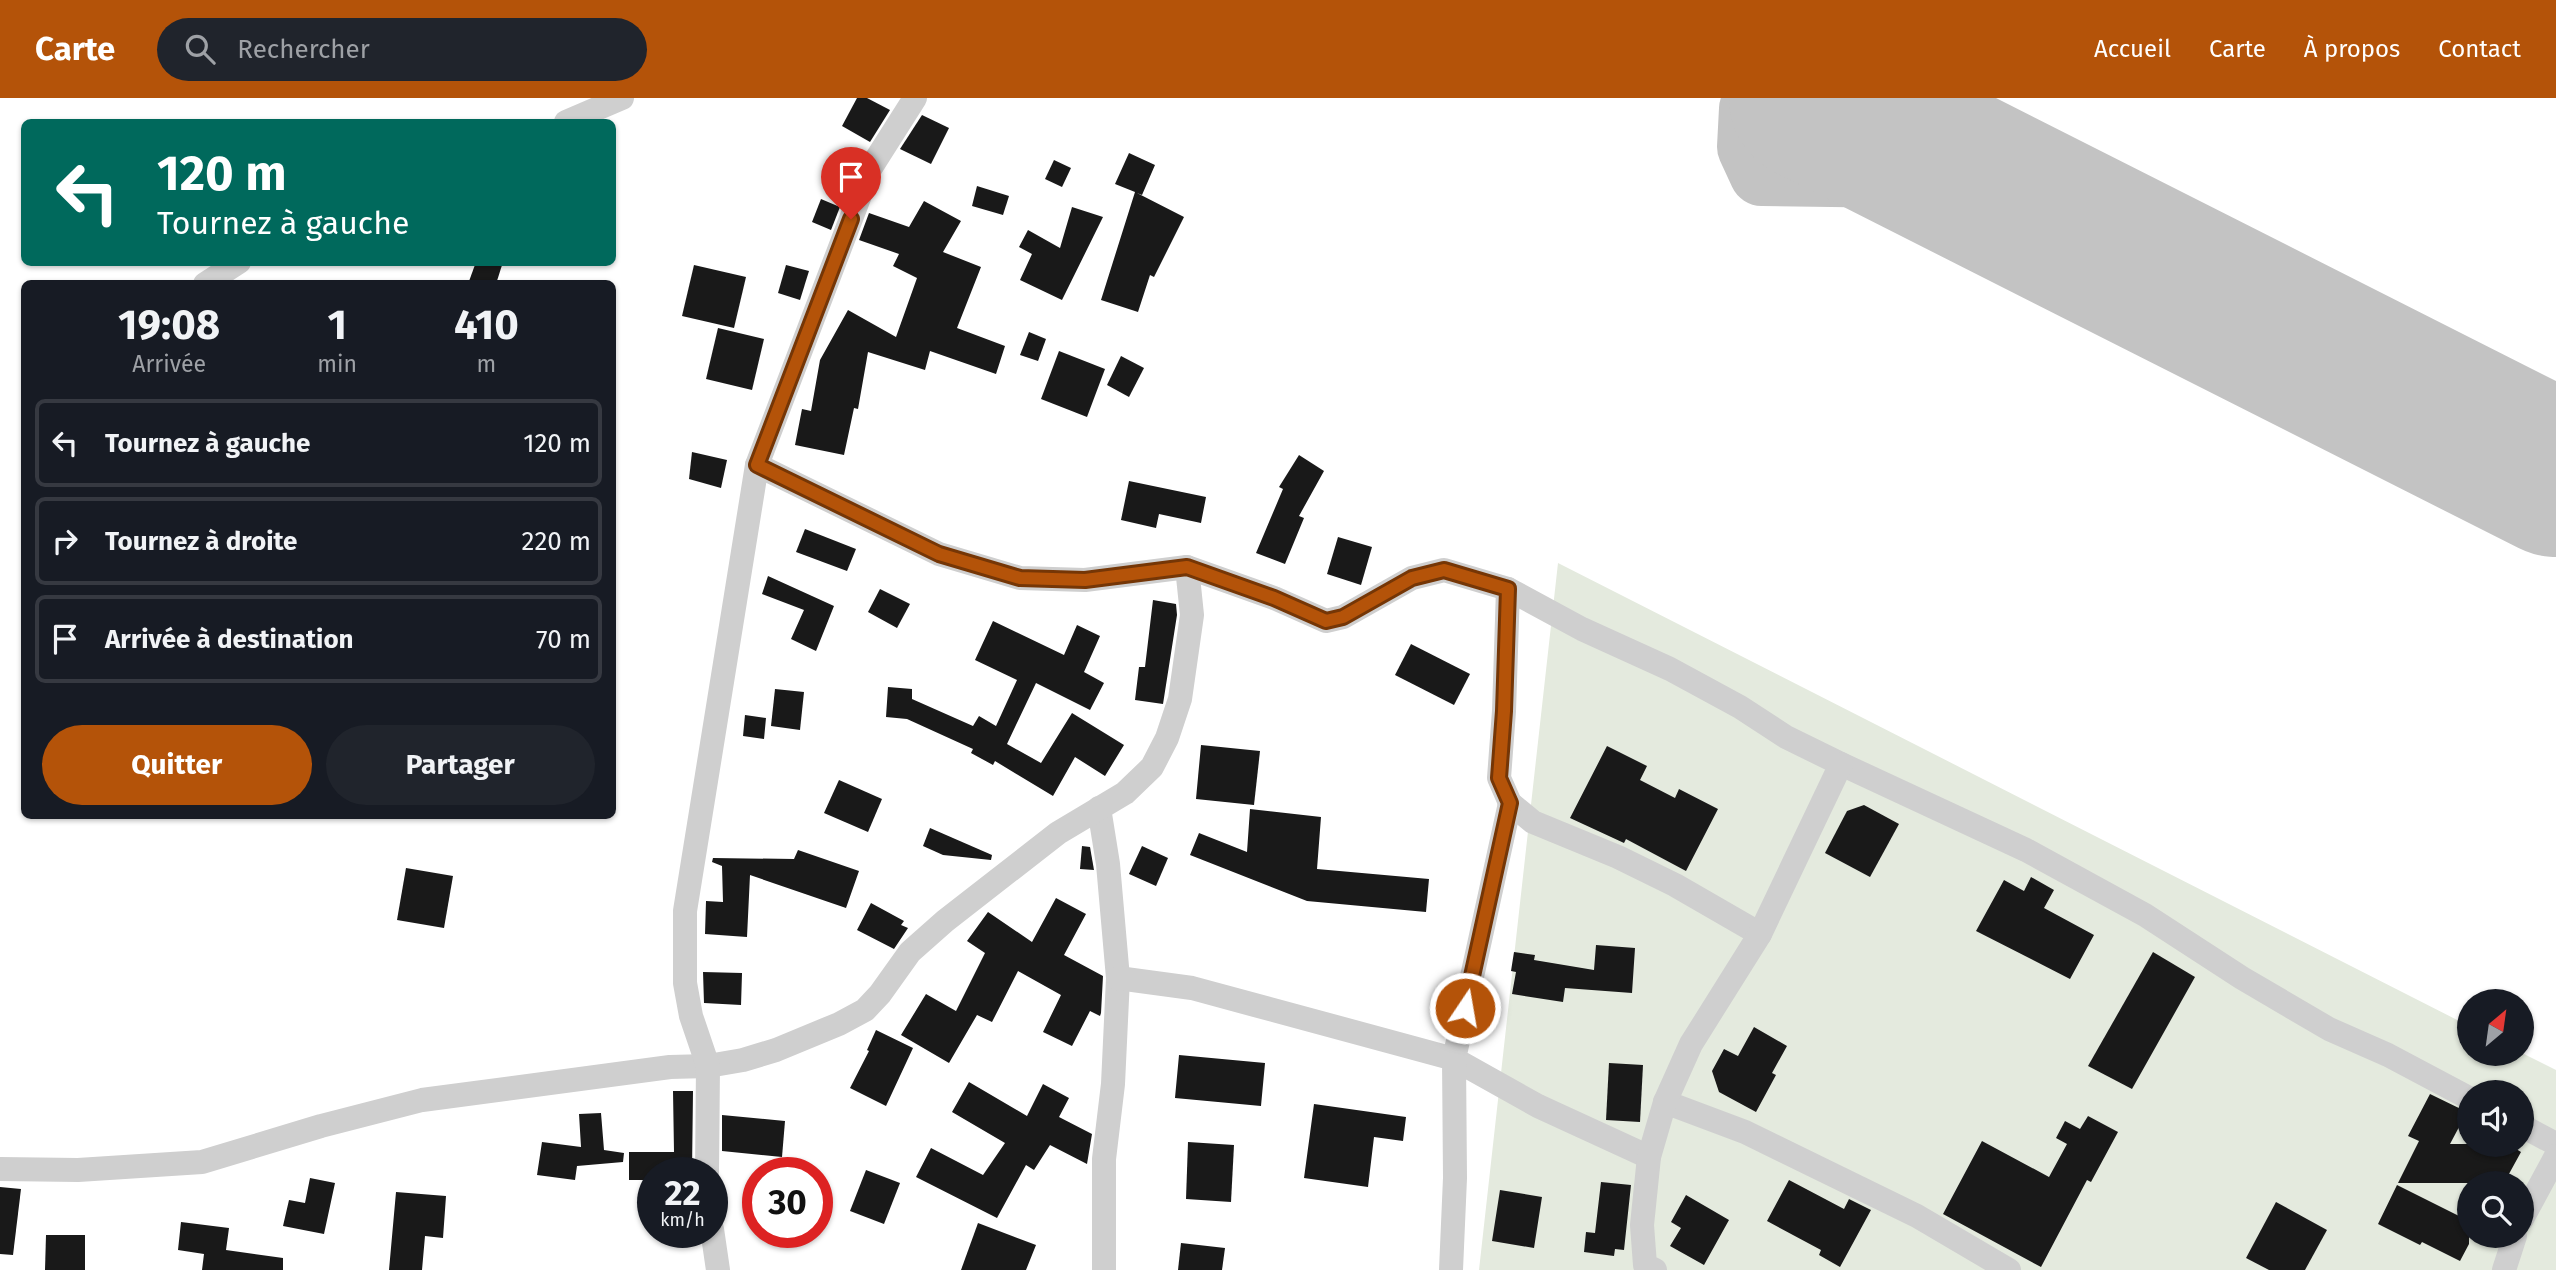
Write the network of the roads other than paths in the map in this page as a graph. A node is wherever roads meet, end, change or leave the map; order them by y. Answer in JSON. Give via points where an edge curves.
{"nodes":[{"id":1,"x":622,"y":98,"type":"edge"},
{"id":2,"x":915,"y":98,"type":"edge"},
{"id":3,"x":573,"y":119,"type":"edge"},
{"id":4,"x":233,"y":266,"type":"edge"},
{"id":5,"x":211,"y":280,"type":"edge"},
{"id":6,"x":757,"y":465,"type":"junction"},
{"id":7,"x":1187,"y":567,"type":"junction"},
{"id":8,"x":1508,"y":589,"type":"junction"},
{"id":9,"x":1841,"y":764,"type":"junction"},
{"id":10,"x":1510,"y":803,"type":"junction"},
{"id":11,"x":1099,"y":808,"type":"junction"},
{"id":12,"x":1760,"y":934,"type":"junction"},
{"id":13,"x":1118,"y":978,"type":"junction"},
{"id":14,"x":1454,"y":1059,"type":"junction"},
{"id":15,"x":708,"y":1066,"type":"junction"},
{"id":16,"x":2457,"y":1092,"type":"edge"},
{"id":17,"x":1665,"y":1102,"type":"junction"},
{"id":18,"x":2534,"y":1132,"type":"edge"},
{"id":19,"x":2556,"y":1144,"type":"edge"},
{"id":20,"x":2556,"y":1156,"type":"edge"},
{"id":21,"x":707,"y":1157,"type":"edge"},
{"id":22,"x":1649,"y":1157,"type":"junction"},
{"id":23,"x":0,"y":1169,"type":"edge"},
{"id":24,"x":2534,"y":1197,"type":"edge"},
{"id":25,"x":715,"y":1248,"type":"edge"},
{"id":26,"x":2511,"y":1248,"type":"edge"},
{"id":27,"x":718,"y":1270,"type":"edge"},
{"id":28,"x":1104,"y":1270,"type":"edge"},
{"id":29,"x":1451,"y":1270,"type":"edge"},
{"id":30,"x":1655,"y":1270,"type":"edge"},
{"id":31,"x":2009,"y":1270,"type":"edge"},
{"id":32,"x":2504,"y":1270,"type":"edge"}],
"edges":[{"from":1,"to":3,"type":"street"},
{"from":2,"to":6,"type":"street","via":[[870,169]]},
{"from":4,"to":5,"type":"street"},
{"from":6,"to":7,"type":"street","via":[[939,554],[1020,578],[1085,580]]},
{"from":6,"to":15,"type":"street","via":[[685,911],[684,983]]},
{"from":7,"to":8,"type":"street","via":[[1326,621],[1343,617],[1412,578],[1444,570]]},
{"from":7,"to":11,"type":"street","via":[[1192,615],[1180,699],[1167,738],[1152,768],[1125,793]]},
{"from":8,"to":9,"type":"street","via":[[1670,669]]},
{"from":8,"to":10,"type":"street","via":[[1499,778]]},
{"from":9,"to":12,"type":"street"},
{"from":9,"to":16,"type":"street","via":[[2026,850],[2145,915],[2318,1022]]},
{"from":10,"to":12,"type":"street","via":[[1533,822],[1618,857]]},
{"from":10,"to":14,"type":"street"},
{"from":11,"to":13,"type":"street"},
{"from":11,"to":15,"type":"street","via":[[1058,833],[945,920],[910,952],[865,1010],[776,1049]]},
{"from":12,"to":17,"type":"street","via":[[1691,1044]]},
{"from":13,"to":14,"type":"street","via":[[1192,988]]},
{"from":13,"to":28,"type":"street","via":[[1104,1159]]},
{"from":14,"to":22,"type":"street","via":[[1538,1106]]},
{"from":14,"to":29,"type":"street"},
{"from":15,"to":21,"type":"street"},
{"from":15,"to":23,"type":"street","via":[[422,1100],[202,1163]]},
{"from":17,"to":22,"type":"street"},
{"from":17,"to":31,"type":"street","via":[[1757,1138],[1917,1216]]},
{"from":18,"to":19,"type":"street"},
{"from":20,"to":24,"type":"street"},
{"from":22,"to":30,"type":"street","via":[[1642,1225],[1646,1265]]},
{"from":25,"to":27,"type":"street"},
{"from":26,"to":32,"type":"street"}]}
